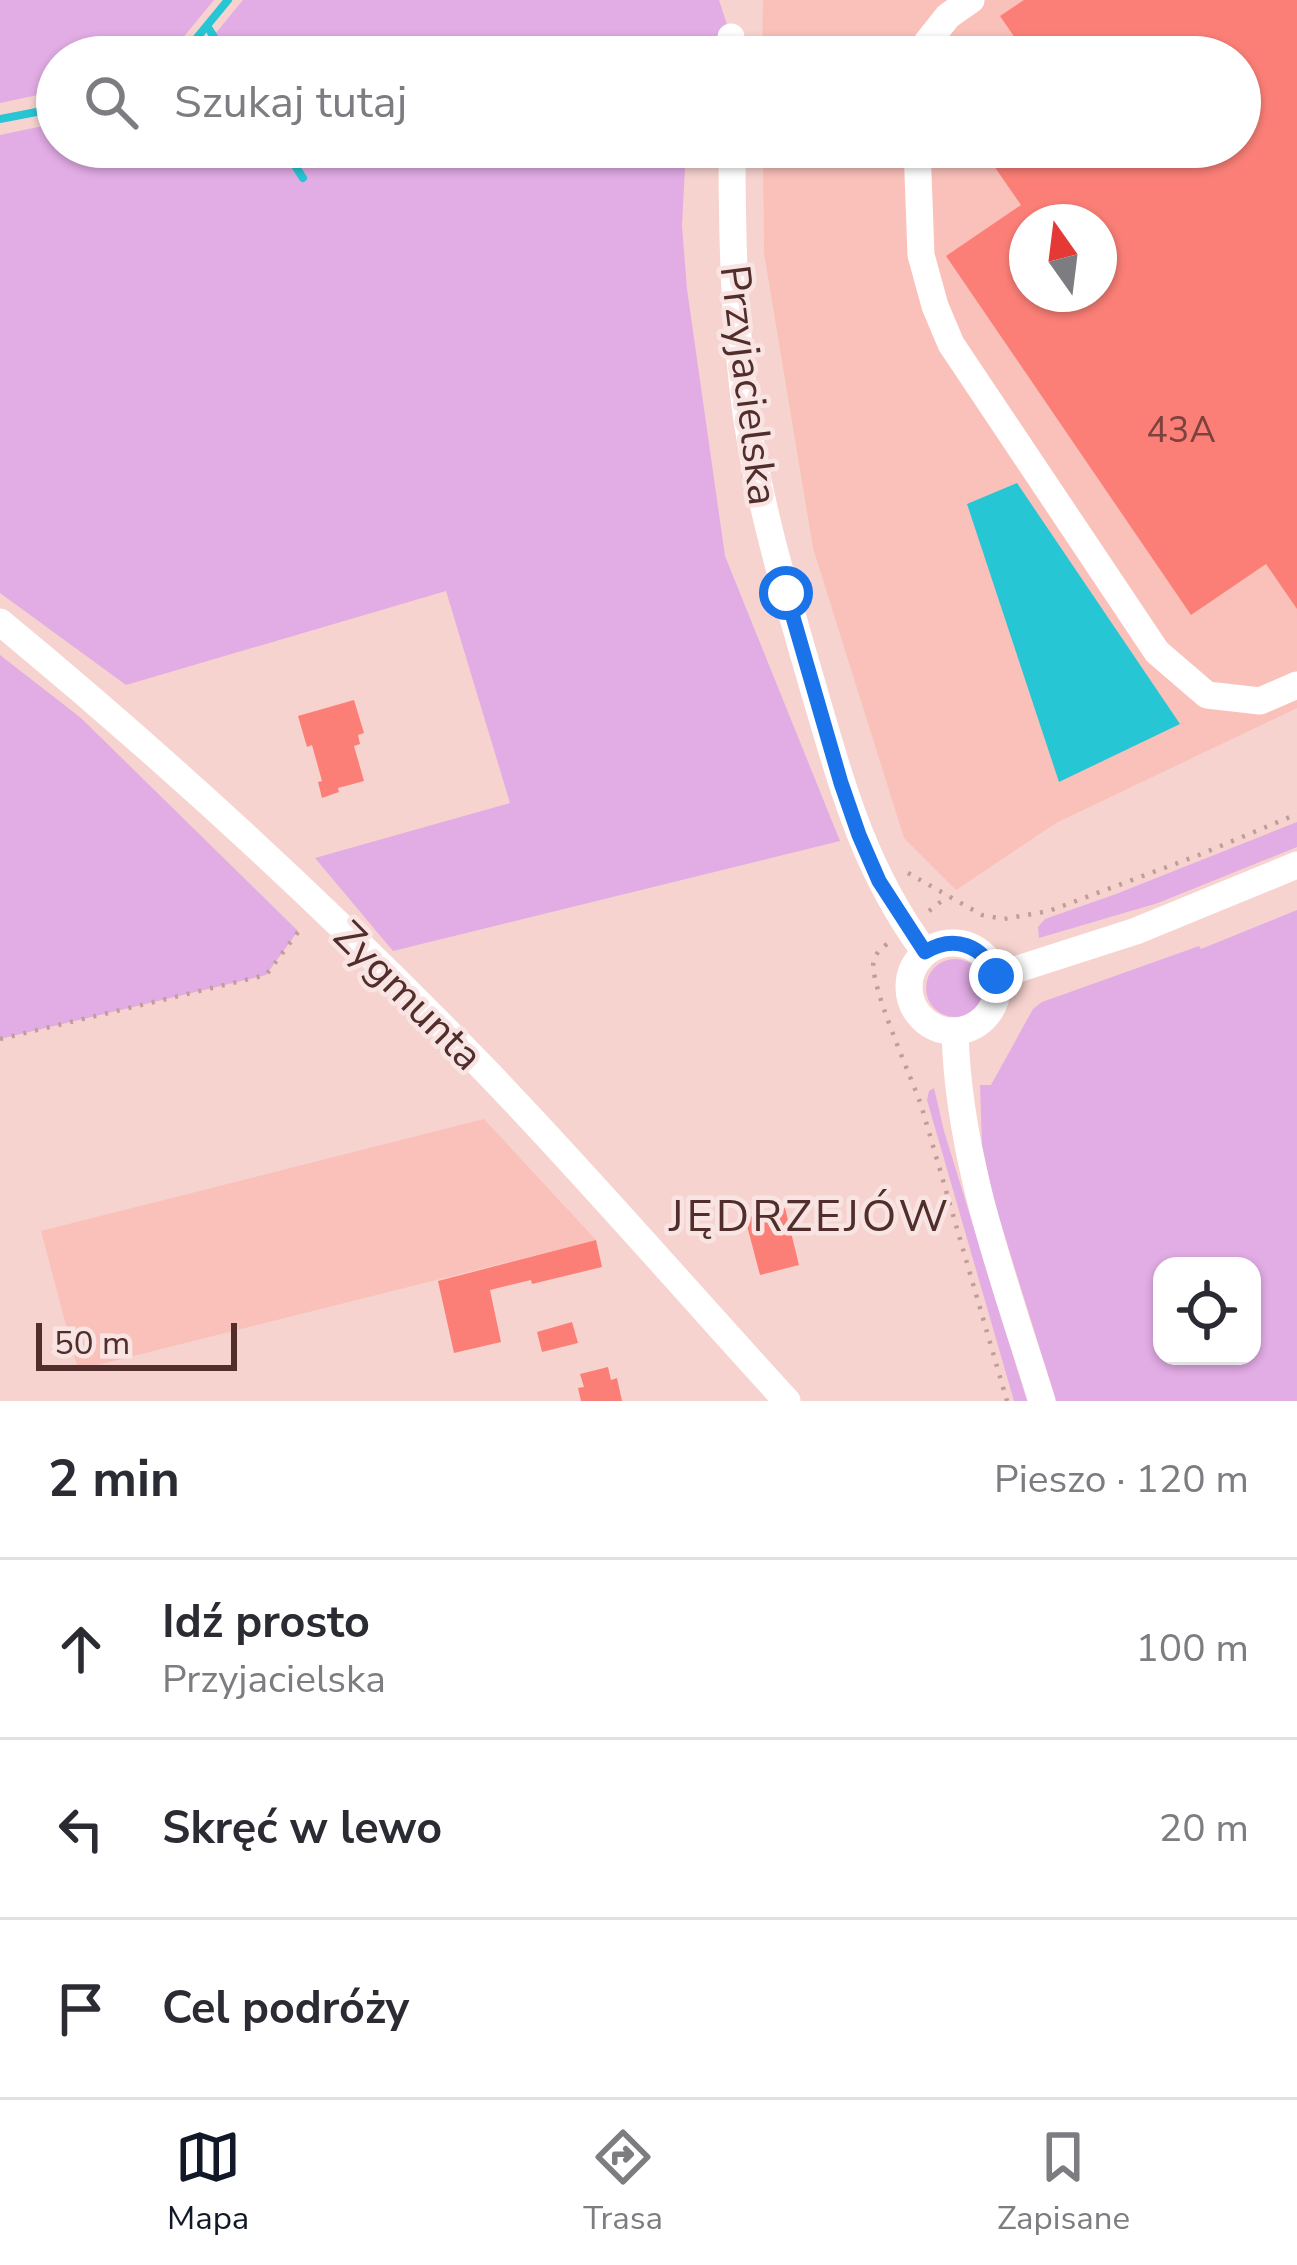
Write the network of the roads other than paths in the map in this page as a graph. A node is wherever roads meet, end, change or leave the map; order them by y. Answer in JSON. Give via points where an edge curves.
{"nodes":[{"id":1,"x":971,"y":0,"type":"edge"},
{"id":2,"x":932,"y":36,"type":"edge"},
{"id":3,"x":732,"y":168,"type":"edge"},
{"id":4,"x":918,"y":168,"type":"edge"},
{"id":5,"x":0,"y":622,"type":"edge"},
{"id":6,"x":1297,"y":685,"type":"edge"},
{"id":7,"x":1297,"y":865,"type":"edge"},
{"id":8,"x":925,"y":952,"type":"junction"},
{"id":9,"x":996,"y":976,"type":"junction"},
{"id":10,"x":955,"y":1031,"type":"junction"},
{"id":11,"x":787,"y":1401,"type":"edge"},
{"id":12,"x":1042,"y":1401,"type":"edge"}],
"edges":[{"from":1,"to":2,"type":"street"},
{"from":3,"to":8,"type":"street","name":"Przyjacielska","via":[[740,358],[770,531],[859,835]]},
{"from":4,"to":6,"type":"street","via":[[921,255],[951,344],[1157,652],[1208,695],[1260,700]]},
{"from":5,"to":11,"type":"street","name":"Zygmunta","via":[[319,904],[490,1076]]},
{"from":7,"to":9,"type":"street","via":[[1136,931]]},
{"from":8,"to":9,"type":"street","via":[[948,943],[973,947]]},
{"from":8,"to":10,"type":"street","via":[[911,972],[909,997],[931,1026]]},
{"from":9,"to":10,"type":"street","via":[[989,1013]]},
{"from":10,"to":12,"type":"street","via":[[980,1201]]}]}
